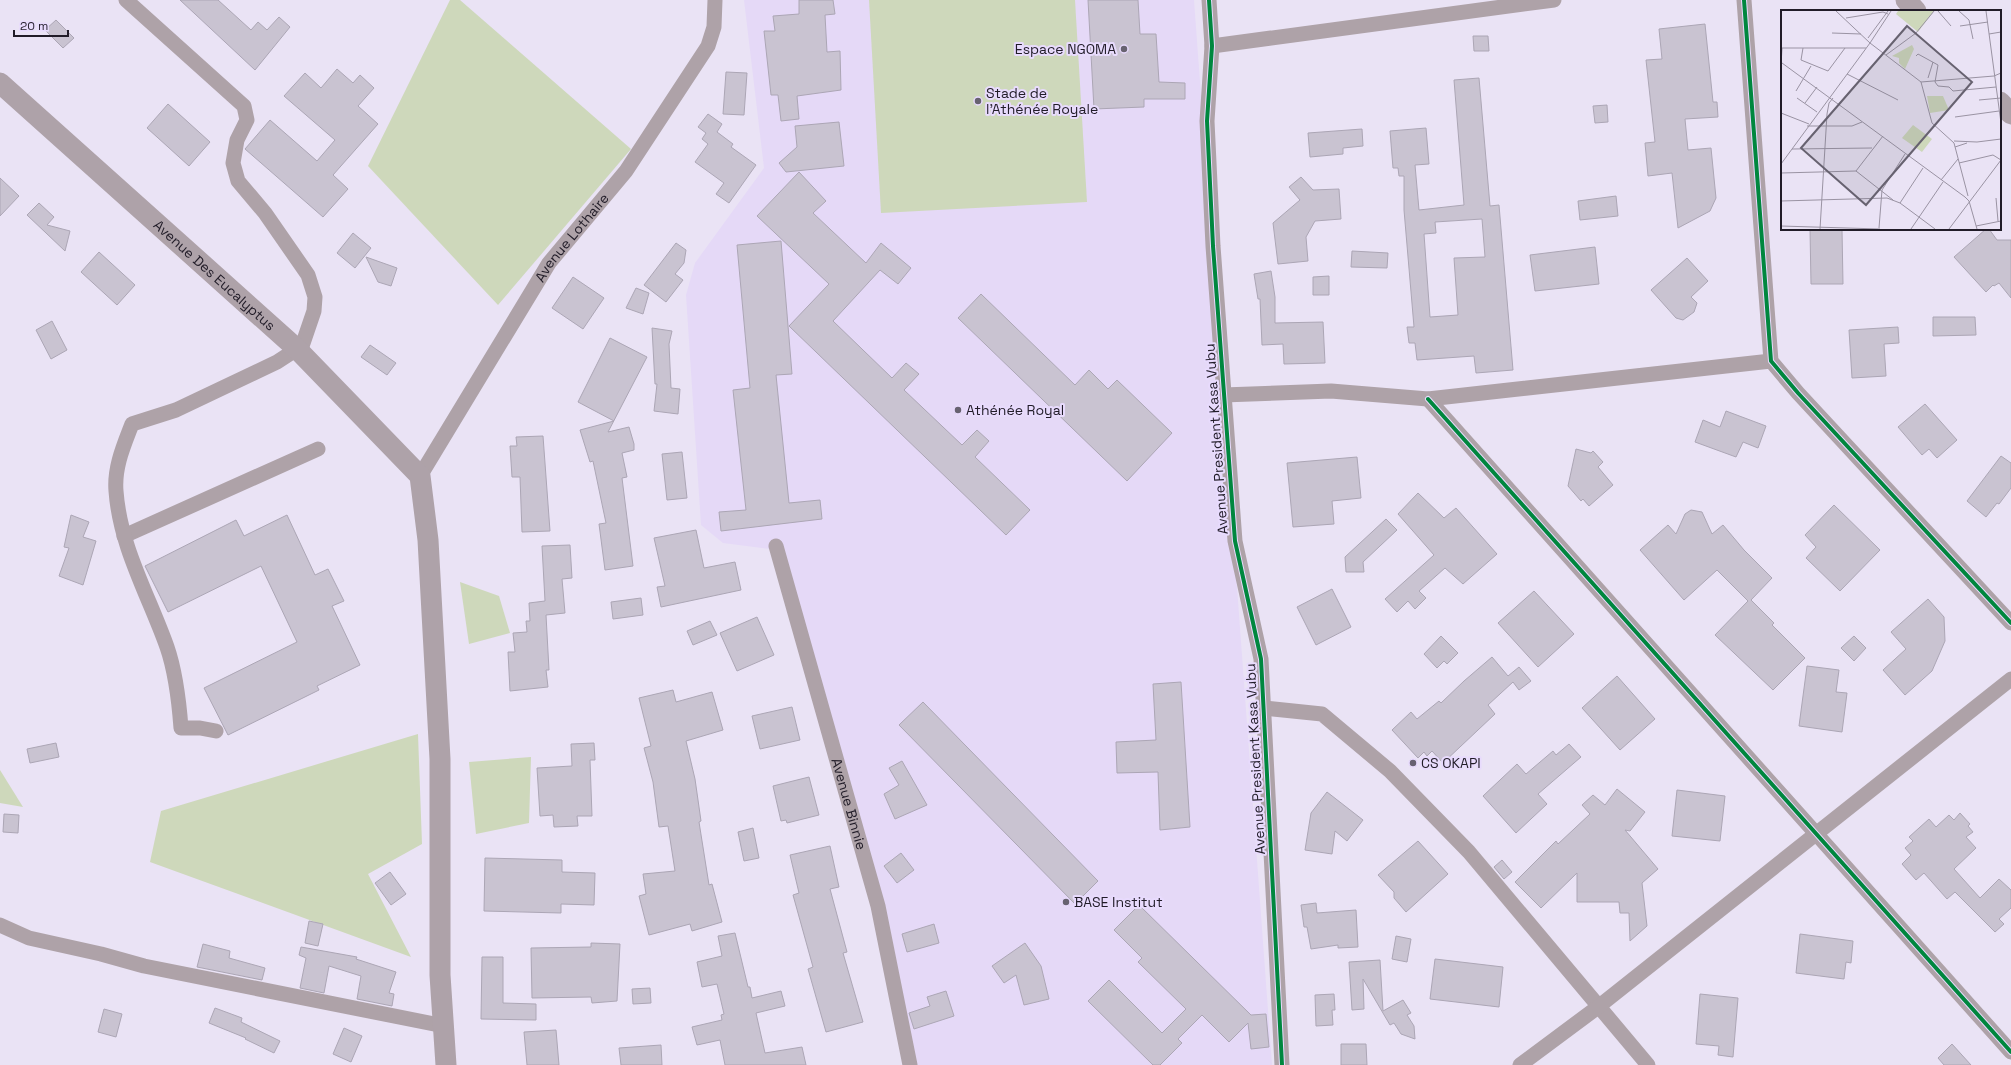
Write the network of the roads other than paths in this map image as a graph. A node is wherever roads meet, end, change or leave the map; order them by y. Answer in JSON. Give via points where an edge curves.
{"nodes":[{"id":1,"x":126,"y":0,"type":"edge"},
{"id":2,"x":715,"y":0,"type":"edge"},
{"id":3,"x":1209,"y":0,"type":"edge"},
{"id":4,"x":1554,"y":0,"type":"edge"},
{"id":5,"x":1744,"y":0,"type":"edge"},
{"id":6,"x":1906,"y":0,"type":"edge"},
{"id":7,"x":1915,"y":10,"type":"edge"},
{"id":8,"x":1212,"y":46,"type":"junction"},
{"id":9,"x":0,"y":83,"type":"edge"},
{"id":10,"x":2001,"y":103,"type":"edge"},
{"id":11,"x":2011,"y":114,"type":"edge"},
{"id":12,"x":298,"y":350,"type":"junction"},
{"id":13,"x":1771,"y":361,"type":"junction"},
{"id":14,"x":1223,"y":395,"type":"junction"},
{"id":15,"x":1428,"y":399,"type":"junction"},
{"id":16,"x":318,"y":449,"type":"dead end"},
{"id":17,"x":420,"y":476,"type":"junction"},
{"id":18,"x":124,"y":536,"type":"junction"},
{"id":19,"x":776,"y":546,"type":"dead end"},
{"id":20,"x":2011,"y":623,"type":"edge"},
{"id":21,"x":2011,"y":679,"type":"edge"},
{"id":22,"x":1264,"y":708,"type":"junction"},
{"id":23,"x":216,"y":731,"type":"dead end"},
{"id":24,"x":1815,"y":834,"type":"junction"},
{"id":25,"x":0,"y":925,"type":"edge"},
{"id":26,"x":1598,"y":1007,"type":"junction"},
{"id":27,"x":444,"y":1026,"type":"junction"},
{"id":28,"x":2011,"y":1052,"type":"edge"},
{"id":29,"x":446,"y":1065,"type":"edge"},
{"id":30,"x":910,"y":1065,"type":"edge"},
{"id":31,"x":1282,"y":1065,"type":"edge"},
{"id":32,"x":1520,"y":1065,"type":"edge"},
{"id":33,"x":1648,"y":1065,"type":"edge"}],
"edges":[{"from":1,"to":12,"type":"street","via":[[244,106],[246,120],[237,140],[233,163],[238,181],[265,213],[308,275],[315,297],[314,311]]},
{"from":2,"to":17,"type":"street","name":"Avenue Lothaire","via":[[714,27],[704,52],[626,171],[548,263]]},
{"from":3,"to":8,"type":"street","name":"Avenue President Kasa Vubu"},
{"from":4,"to":8,"type":"street"},
{"from":5,"to":13,"type":"street"},
{"from":6,"to":7,"type":"street"},
{"from":8,"to":14,"type":"street","name":"Avenue President Kasa Vubu","via":[[1207,121]]},
{"from":9,"to":12,"type":"street","name":"Avenue Des Eucalyptus"},
{"from":10,"to":11,"type":"street"},
{"from":12,"to":17,"type":"street","name":"Avenue Des Eucalyptus"},
{"from":12,"to":18,"type":"street","via":[[176,410],[132,424],[119,457],[116,491]]},
{"from":13,"to":15,"type":"street"},
{"from":13,"to":20,"type":"street"},
{"from":14,"to":15,"type":"street","via":[[1331,391]]},
{"from":14,"to":22,"type":"street","name":"Avenue President Kasa Vubu","via":[[1235,541],[1261,659]]},
{"from":15,"to":24,"type":"street"},
{"from":16,"to":18,"type":"street"},
{"from":17,"to":27,"type":"street","via":[[428,540],[440,759],[440,975]]},
{"from":18,"to":23,"type":"street","via":[[167,648],[179,698],[181,728]]},
{"from":19,"to":30,"type":"street","name":"Avenue Binnie","via":[[878,906]]},
{"from":21,"to":24,"type":"street"},
{"from":22,"to":26,"type":"street","via":[[1322,714],[1390,771],[1469,852]]},
{"from":22,"to":31,"type":"street","name":"Avenue President Kasa Vubu"},
{"from":24,"to":26,"type":"street"},
{"from":24,"to":28,"type":"street"},
{"from":25,"to":27,"type":"street","via":[[29,938],[144,966]]},
{"from":26,"to":32,"type":"street"},
{"from":26,"to":33,"type":"street"},
{"from":27,"to":29,"type":"street"}]}
